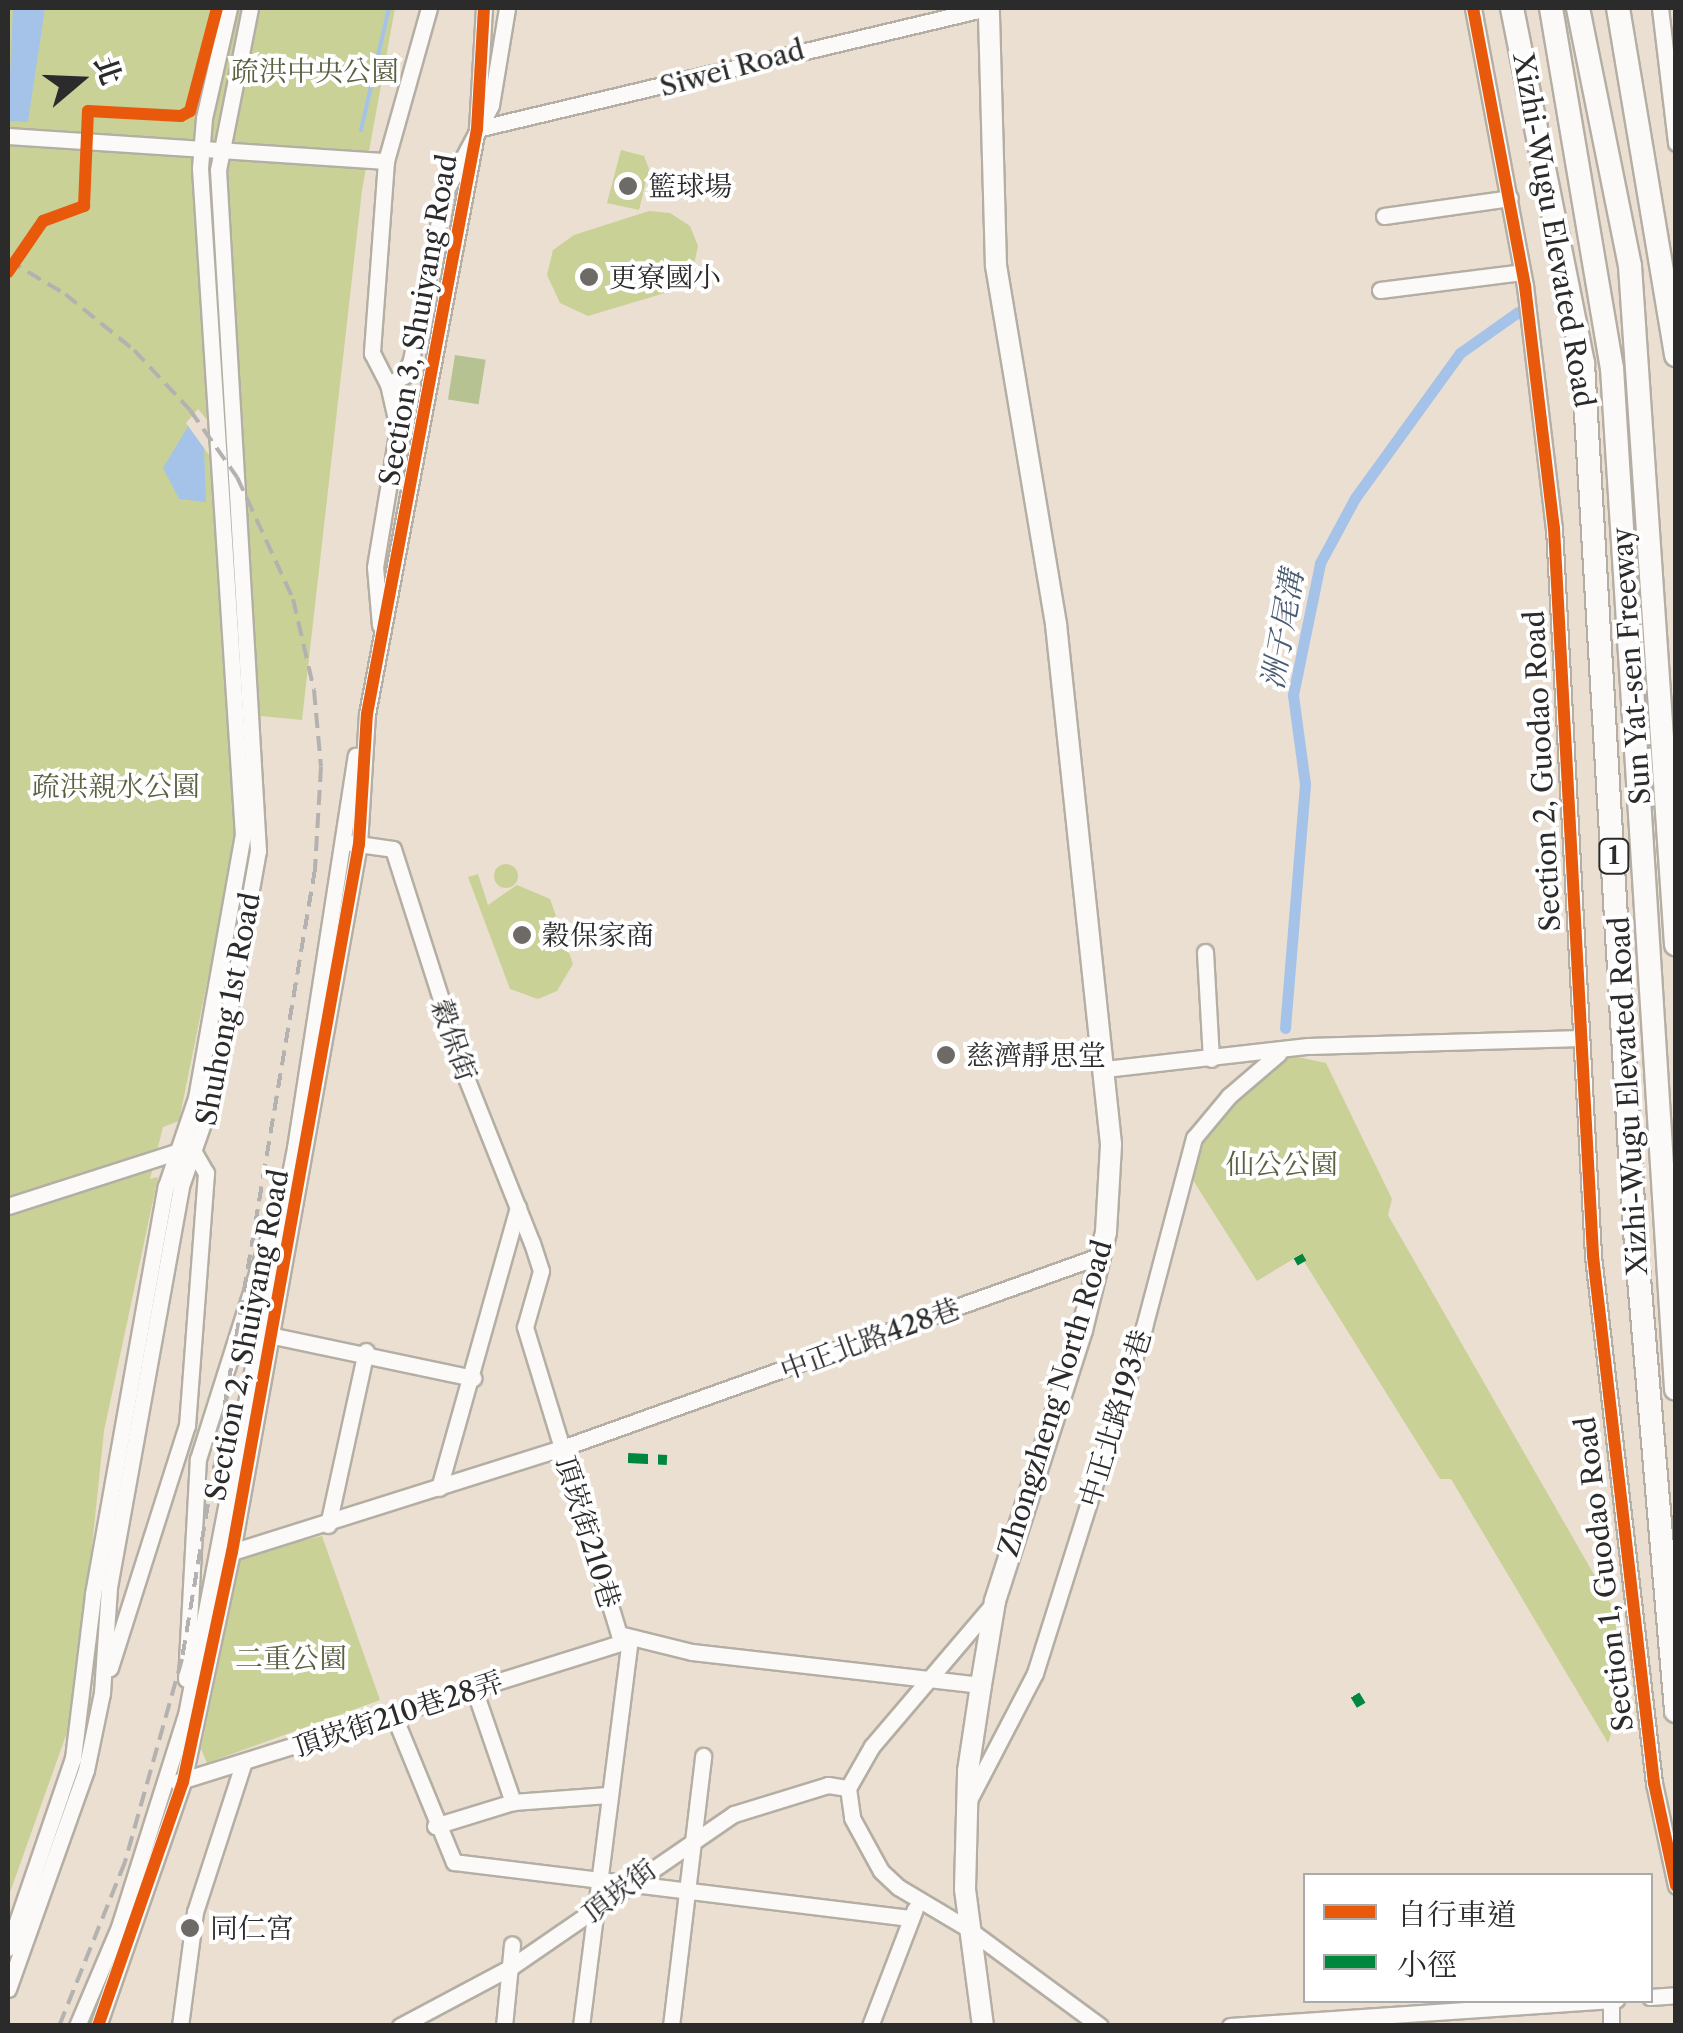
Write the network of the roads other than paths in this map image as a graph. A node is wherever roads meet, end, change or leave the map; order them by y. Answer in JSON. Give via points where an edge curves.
{"nodes":[{"id":1,"x":230,"y":8,"type":"edge"},
{"id":2,"x":250,"y":8,"type":"edge"},
{"id":3,"x":429,"y":8,"type":"edge"},
{"id":4,"x":484,"y":8,"type":"edge"},
{"id":5,"x":507,"y":8,"type":"edge"},
{"id":6,"x":988,"y":8,"type":"edge"},
{"id":7,"x":1473,"y":8,"type":"edge"},
{"id":8,"x":1512,"y":8,"type":"edge"},
{"id":9,"x":1551,"y":8,"type":"edge"},
{"id":10,"x":1578,"y":8,"type":"edge"},
{"id":11,"x":1618,"y":8,"type":"edge"},
{"id":12,"x":1660,"y":8,"type":"edge"},
{"id":13,"x":478,"y":130,"type":"junction"},
{"id":14,"x":8,"y":136,"type":"edge"},
{"id":15,"x":1676,"y":144,"type":"edge"},
{"id":16,"x":202,"y":145,"type":"junction"},
{"id":17,"x":219,"y":146,"type":"junction"},
{"id":18,"x":386,"y":160,"type":"junction"},
{"id":19,"x":1510,"y":198,"type":"junction"},
{"id":20,"x":1384,"y":216,"type":"dead end"},
{"id":21,"x":1524,"y":279,"type":"junction"},
{"id":22,"x":1380,"y":290,"type":"dead end"},
{"id":23,"x":1676,"y":355,"type":"edge"},
{"id":24,"x":388,"y":384,"type":"junction"},
{"id":25,"x":382,"y":639,"type":"junction"},
{"id":26,"x":353,"y":843,"type":"junction"},
{"id":27,"x":1676,"y":944,"type":"edge"},
{"id":28,"x":1205,"y":952,"type":"dead end"},
{"id":29,"x":1582,"y":1038,"type":"junction"},
{"id":30,"x":1278,"y":1054,"type":"junction"},
{"id":31,"x":1212,"y":1059,"type":"junction"},
{"id":32,"x":1105,"y":1069,"type":"junction"},
{"id":33,"x":187,"y":1152,"type":"junction"},
{"id":34,"x":291,"y":1168,"type":"junction"},
{"id":35,"x":8,"y":1206,"type":"edge"},
{"id":36,"x":518,"y":1207,"type":"junction"},
{"id":37,"x":1098,"y":1256,"type":"junction"},
{"id":38,"x":1593,"y":1256,"type":"joint"},
{"id":39,"x":541,"y":1271,"type":"joint"},
{"id":40,"x":266,"y":1334,"type":"junction"},
{"id":41,"x":366,"y":1351,"type":"junction"},
{"id":42,"x":474,"y":1378,"type":"junction"},
{"id":43,"x":1676,"y":1389,"type":"edge"},
{"id":44,"x":187,"y":1426,"type":"junction"},
{"id":45,"x":207,"y":1427,"type":"junction"},
{"id":46,"x":562,"y":1448,"type":"junction"},
{"id":47,"x":439,"y":1488,"type":"junction"},
{"id":48,"x":328,"y":1525,"type":"junction"},
{"id":49,"x":232,"y":1552,"type":"junction"},
{"id":50,"x":995,"y":1601,"type":"junction"},
{"id":51,"x":630,"y":1640,"type":"junction"},
{"id":52,"x":931,"y":1679,"type":"junction"},
{"id":53,"x":980,"y":1685,"type":"junction"},
{"id":54,"x":474,"y":1689,"type":"junction"},
{"id":55,"x":102,"y":1693,"type":"junction"},
{"id":56,"x":1676,"y":1710,"type":"edge"},
{"id":57,"x":186,"y":1716,"type":"junction"},
{"id":58,"x":394,"y":1716,"type":"junction"},
{"id":59,"x":704,"y":1756,"type":"dead end"},
{"id":60,"x":243,"y":1764,"type":"junction"},
{"id":61,"x":164,"y":1782,"type":"junction"},
{"id":62,"x":183,"y":1782,"type":"junction"},
{"id":63,"x":848,"y":1788,"type":"junction"},
{"id":64,"x":608,"y":1795,"type":"junction"},
{"id":65,"x":968,"y":1800,"type":"junction"},
{"id":66,"x":513,"y":1802,"type":"junction"},
{"id":67,"x":435,"y":1826,"type":"junction"},
{"id":68,"x":696,"y":1837,"type":"junction"},
{"id":69,"x":595,"y":1884,"type":"junction"},
{"id":70,"x":621,"y":1886,"type":"junction"},
{"id":71,"x":1676,"y":1886,"type":"edge"},
{"id":72,"x":683,"y":1893,"type":"junction"},
{"id":73,"x":918,"y":1901,"type":"junction"},
{"id":74,"x":596,"y":1910,"type":"junction"},
{"id":75,"x":911,"y":1918,"type":"junction"},
{"id":76,"x":967,"y":1928,"type":"junction"},
{"id":77,"x":512,"y":1944,"type":"dead end"},
{"id":78,"x":8,"y":1948,"type":"edge"},
{"id":79,"x":510,"y":1968,"type":"junction"},
{"id":80,"x":8,"y":1989,"type":"edge"},
{"id":81,"x":1581,"y":2003,"type":"edge"},
{"id":82,"x":77,"y":2026,"type":"edge"},
{"id":83,"x":98,"y":2026,"type":"edge"},
{"id":84,"x":180,"y":2026,"type":"edge"},
{"id":85,"x":400,"y":2026,"type":"edge"},
{"id":86,"x":504,"y":2026,"type":"edge"},
{"id":87,"x":581,"y":2026,"type":"edge"},
{"id":88,"x":671,"y":2026,"type":"edge"},
{"id":89,"x":870,"y":2026,"type":"edge"},
{"id":90,"x":984,"y":2026,"type":"edge"},
{"id":91,"x":1100,"y":2026,"type":"edge"},
{"id":92,"x":1230,"y":2026,"type":"edge"}],
"edges":[{"from":1,"to":16,"type":"street","name":"Shuhong 1st Road"},
{"from":2,"to":17,"type":"street","name":"Shuhong 1st Road"},
{"from":3,"to":18,"type":"street"},
{"from":4,"to":13,"type":"street","name":"Section 3, Shuiyang Road"},
{"from":5,"to":13,"type":"street","via":[[491,106]]},
{"from":6,"to":13,"type":"street","name":"Siwei Road"},
{"from":6,"to":32,"type":"main road","name":"Zhongzheng North Road","via":[[996,266],[1025,411],[1069,723]]},
{"from":7,"to":19,"type":"street","name":"Section 2, Guodao Road"},
{"from":8,"to":56,"type":"highway","name":"Xizhi-Wugu Elevated Road","number":"1","via":[[1583,364],[1634,1220]]},
{"from":9,"to":43,"type":"highway","name":"Sun Yat-sen Freeway","number":"1","via":[[1612,368]]},
{"from":10,"to":27,"type":"highway","name":"Sun Yat-sen Freeway","number":"1","via":[[1630,266]]},
{"from":11,"to":23,"type":"highway"},
{"from":12,"to":15,"type":"street"},
{"from":13,"to":24,"type":"street","via":[[446,192],[411,360],[404,376]]},
{"from":13,"to":25,"type":"street","name":"Section 3, Shuiyang Road"},
{"from":14,"to":16,"type":"street"},
{"from":16,"to":17,"type":"street"},
{"from":16,"to":33,"type":"street","name":"Shuhong 1st Road","via":[[243,835]]},
{"from":17,"to":18,"type":"street"},
{"from":17,"to":33,"type":"street","name":"Shuhong 1st Road","via":[[245,672],[260,831],[216,1086]]},
{"from":18,"to":24,"type":"street","via":[[372,353]]},
{"from":19,"to":20,"type":"street"},
{"from":19,"to":21,"type":"street","name":"Section 2, Guodao Road"},
{"from":21,"to":22,"type":"street"},
{"from":21,"to":29,"type":"street","name":"Section 2, Guodao Road","via":[[1554,528]]},
{"from":24,"to":25,"type":"street","via":[[398,428],[376,567]]},
{"from":25,"to":26,"type":"street","name":"Section 2, Shuiyang Road"},
{"from":26,"to":34,"type":"street","name":"Section 2, Shuiyang Road"},
{"from":26,"to":36,"type":"street","name":"穀保街","via":[[393,849],[466,1075]]},
{"from":26,"to":40,"type":"street","name":"Section 2, Shuiyang Road"},
{"from":28,"to":31,"type":"street"},
{"from":29,"to":30,"type":"street","via":[[1320,1046]]},
{"from":29,"to":38,"type":"street","name":"Section 2, Guodao Road"},
{"from":30,"to":31,"type":"street"},
{"from":30,"to":65,"type":"street","name":"中正北路193巷","via":[[1194,1138],[1144,1327],[1035,1673]]},
{"from":31,"to":32,"type":"street"},
{"from":32,"to":37,"type":"main road","name":"Zhongzheng North Road","via":[[1111,1192]]},
{"from":33,"to":35,"type":"street"},
{"from":33,"to":44,"type":"street","via":[[206,1173]]},
{"from":33,"to":55,"type":"street","name":"Shuhong 1st Road","via":[[109,1587]]},
{"from":33,"to":78,"type":"street","name":"Shuhong 1st Road","via":[[166,1186],[93,1594],[74,1758]]},
{"from":34,"to":40,"type":"street","name":"Section 2, Shuiyang Road"},
{"from":34,"to":45,"type":"street"},
{"from":36,"to":39,"type":"street","name":"穀保街"},
{"from":36,"to":42,"type":"street"},
{"from":37,"to":46,"type":"street","name":"中正北路428巷"},
{"from":37,"to":50,"type":"main road","name":"Zhongzheng North Road","via":[[1082,1330]]},
{"from":38,"to":71,"type":"street","name":"Section 1, Guodao Road","via":[[1654,1783]]},
{"from":39,"to":46,"type":"street","name":"頂崁街210巷","via":[[526,1327]]},
{"from":40,"to":41,"type":"street"},
{"from":40,"to":49,"type":"street","name":"Section 2, Shuiyang Road"},
{"from":40,"to":57,"type":"street","name":"Section 2, Shuiyang Road"},
{"from":41,"to":42,"type":"street"},
{"from":41,"to":48,"type":"street"},
{"from":42,"to":47,"type":"street"},
{"from":44,"to":45,"type":"street"},
{"from":44,"to":55,"type":"street"},
{"from":45,"to":57,"type":"street","via":[[198,1459],[186,1617]]},
{"from":46,"to":47,"type":"street","name":"中正北路428巷"},
{"from":46,"to":51,"type":"street","name":"頂崁街210巷","via":[[619,1634]]},
{"from":47,"to":48,"type":"street","name":"中正北路428巷"},
{"from":48,"to":49,"type":"street","name":"中正北路428巷","via":[[304,1540]]},
{"from":49,"to":62,"type":"street","name":"Section 2, Shuiyang Road"},
{"from":50,"to":52,"type":"street"},
{"from":50,"to":53,"type":"main road","name":"Zhongzheng North Road"},
{"from":51,"to":52,"type":"street"},
{"from":51,"to":54,"type":"street","name":"頂崁街210巷28弄"},
{"from":51,"to":64,"type":"street","name":"頂崁街210巷"},
{"from":52,"to":53,"type":"street"},
{"from":52,"to":63,"type":"street","via":[[872,1746]]},
{"from":53,"to":65,"type":"main road","name":"Zhongzheng North Road"},
{"from":54,"to":58,"type":"street","name":"頂崁街210巷28弄"},
{"from":54,"to":66,"type":"street"},
{"from":55,"to":80,"type":"street","name":"Shuhong 1st Road","via":[[56,1864]]},
{"from":57,"to":61,"type":"street","name":"Section 2, Shuiyang Road"},
{"from":58,"to":60,"type":"street","name":"頂崁街210巷28弄"},
{"from":58,"to":67,"type":"street"},
{"from":59,"to":68,"type":"street"},
{"from":60,"to":62,"type":"street","name":"頂崁街210巷28弄"},
{"from":60,"to":84,"type":"street","via":[[195,1912]]},
{"from":61,"to":62,"type":"street","name":"頂崁街210巷28弄"},
{"from":61,"to":82,"type":"street","name":"Section 2, Shuiyang Road","via":[[119,1927]]},
{"from":62,"to":83,"type":"street","name":"Section 2, Shuiyang Road"},
{"from":63,"to":68,"type":"street","name":"頂崁街","via":[[828,1785],[734,1814]]},
{"from":63,"to":73,"type":"street","via":[[852,1818],[881,1871]]},
{"from":64,"to":66,"type":"street"},
{"from":64,"to":69,"type":"street","name":"頂崁街210巷"},
{"from":65,"to":76,"type":"main road","name":"Zhongzheng North Road"},
{"from":66,"to":67,"type":"street"},
{"from":67,"to":69,"type":"street","via":[[454,1862]]},
{"from":68,"to":70,"type":"street","name":"頂崁街"},
{"from":68,"to":72,"type":"street"},
{"from":69,"to":70,"type":"street"},
{"from":69,"to":74,"type":"street","name":"頂崁街210巷"},
{"from":70,"to":72,"type":"street"},
{"from":70,"to":74,"type":"street","name":"頂崁街"},
{"from":72,"to":75,"type":"street"},
{"from":72,"to":88,"type":"street"},
{"from":73,"to":75,"type":"street"},
{"from":73,"to":76,"type":"street"},
{"from":74,"to":79,"type":"street","name":"頂崁街"},
{"from":74,"to":87,"type":"street","name":"頂崁街210巷"},
{"from":75,"to":89,"type":"street"},
{"from":76,"to":90,"type":"main road","name":"Zhongzheng North Road"},
{"from":76,"to":91,"type":"street"},
{"from":77,"to":79,"type":"street"},
{"from":79,"to":85,"type":"street","name":"頂崁街"},
{"from":79,"to":86,"type":"street"},
{"from":81,"to":92,"type":"street"}]}
